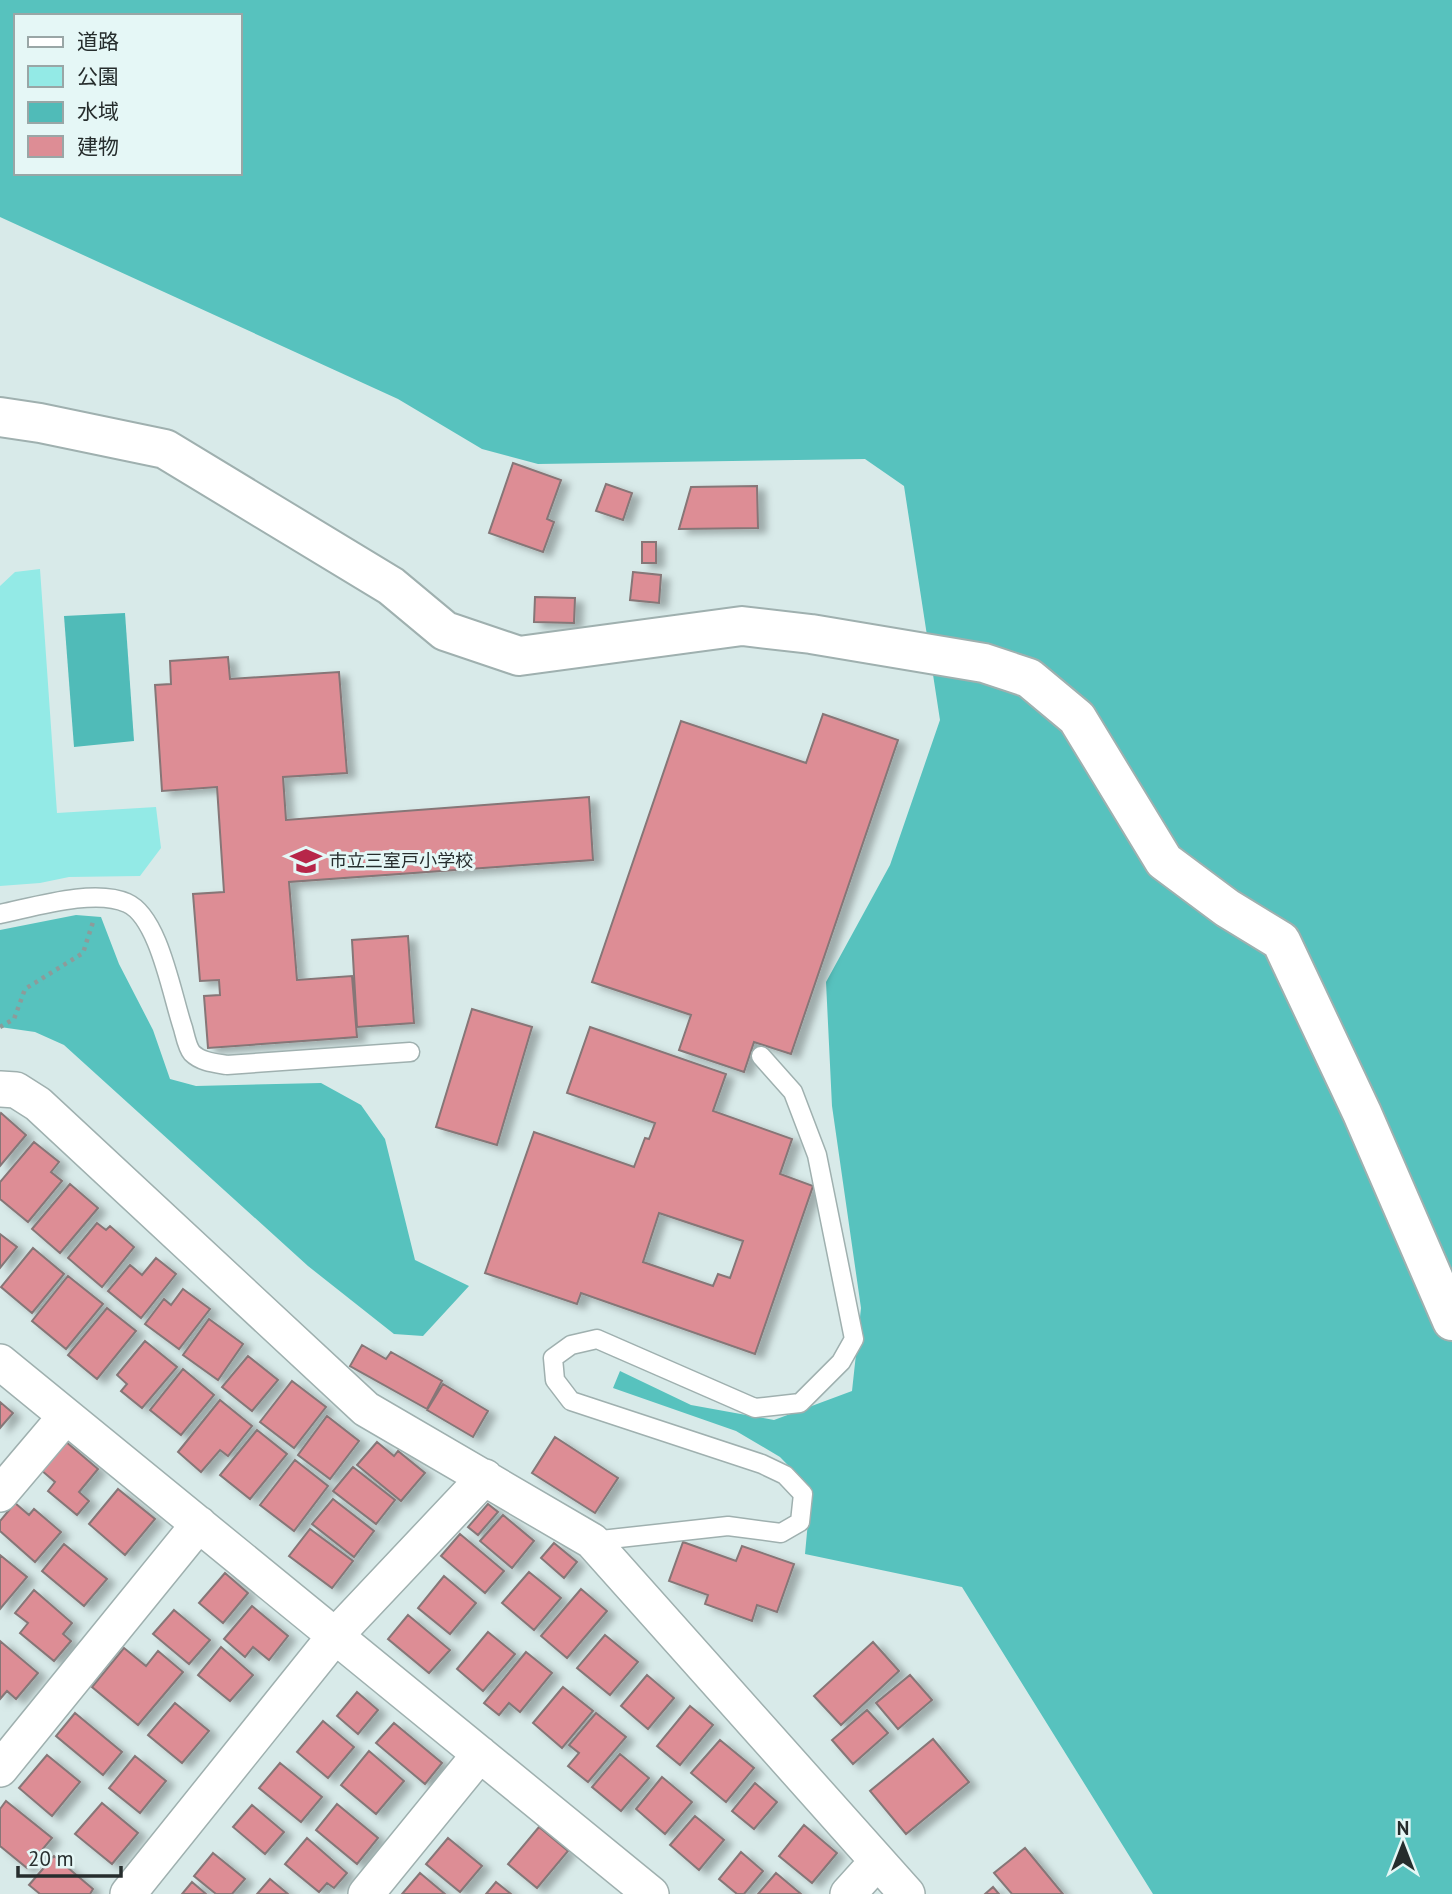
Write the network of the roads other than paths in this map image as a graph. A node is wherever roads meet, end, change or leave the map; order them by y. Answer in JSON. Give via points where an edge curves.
{"nodes":[{"id":1,"x":0,"y":417,"type":"edge"},
{"id":2,"x":0,"y":914,"type":"edge"},
{"id":3,"x":410,"y":1052,"type":"dead end"},
{"id":4,"x":761,"y":1056,"type":"dead end"},
{"id":5,"x":0,"y":1089,"type":"edge"},
{"id":6,"x":1452,"y":1321,"type":"edge"},
{"id":7,"x":0,"y":1362,"type":"edge"},
{"id":8,"x":66,"y":1416,"type":"junction"},
{"id":9,"x":485,"y":1477,"type":"junction"},
{"id":10,"x":0,"y":1494,"type":"edge"},
{"id":11,"x":199,"y":1524,"type":"junction"},
{"id":12,"x":592,"y":1541,"type":"junction"},
{"id":13,"x":335,"y":1636,"type":"junction"},
{"id":14,"x":480,"y":1754,"type":"junction"},
{"id":15,"x":0,"y":1769,"type":"edge"},
{"id":16,"x":876,"y":1863,"type":"junction"},
{"id":17,"x":611,"y":1882,"type":"edge"},
{"id":18,"x":128,"y":1894,"type":"edge"},
{"id":19,"x":366,"y":1894,"type":"edge"},
{"id":20,"x":651,"y":1894,"type":"edge"},
{"id":21,"x":848,"y":1894,"type":"edge"},
{"id":22,"x":906,"y":1894,"type":"edge"}],
"edges":[{"from":1,"to":6,"type":"street","via":[[165,449],[391,586],[445,631],[519,656],[742,626],[984,663],[1029,678],[1077,718],[1164,861],[1281,941],[1363,1113]]},
{"from":2,"to":3,"type":"lane","via":[[101,897],[128,903],[145,916],[191,1052],[204,1061],[227,1065]]},
{"from":4,"to":12,"type":"lane","via":[[793,1092],[817,1155],[853,1339],[841,1362],[800,1403],[755,1408],[597,1339],[572,1345],[553,1358],[555,1380],[571,1401],[785,1475],[803,1494],[800,1522],[781,1533],[729,1526]]},
{"from":5,"to":9,"type":"street","via":[[16,1090],[38,1104],[366,1409]]},
{"from":7,"to":8,"type":"street"},
{"from":8,"to":10,"type":"street"},
{"from":8,"to":11,"type":"street"},
{"from":9,"to":12,"type":"street"},
{"from":9,"to":13,"type":"street"},
{"from":11,"to":13,"type":"street"},
{"from":11,"to":15,"type":"street"},
{"from":12,"to":16,"type":"street"},
{"from":13,"to":14,"type":"street"},
{"from":13,"to":18,"type":"street"},
{"from":14,"to":17,"type":"street"},
{"from":14,"to":19,"type":"street"},
{"from":16,"to":21,"type":"street"},
{"from":16,"to":22,"type":"street"},
{"from":17,"to":20,"type":"street"}]}
